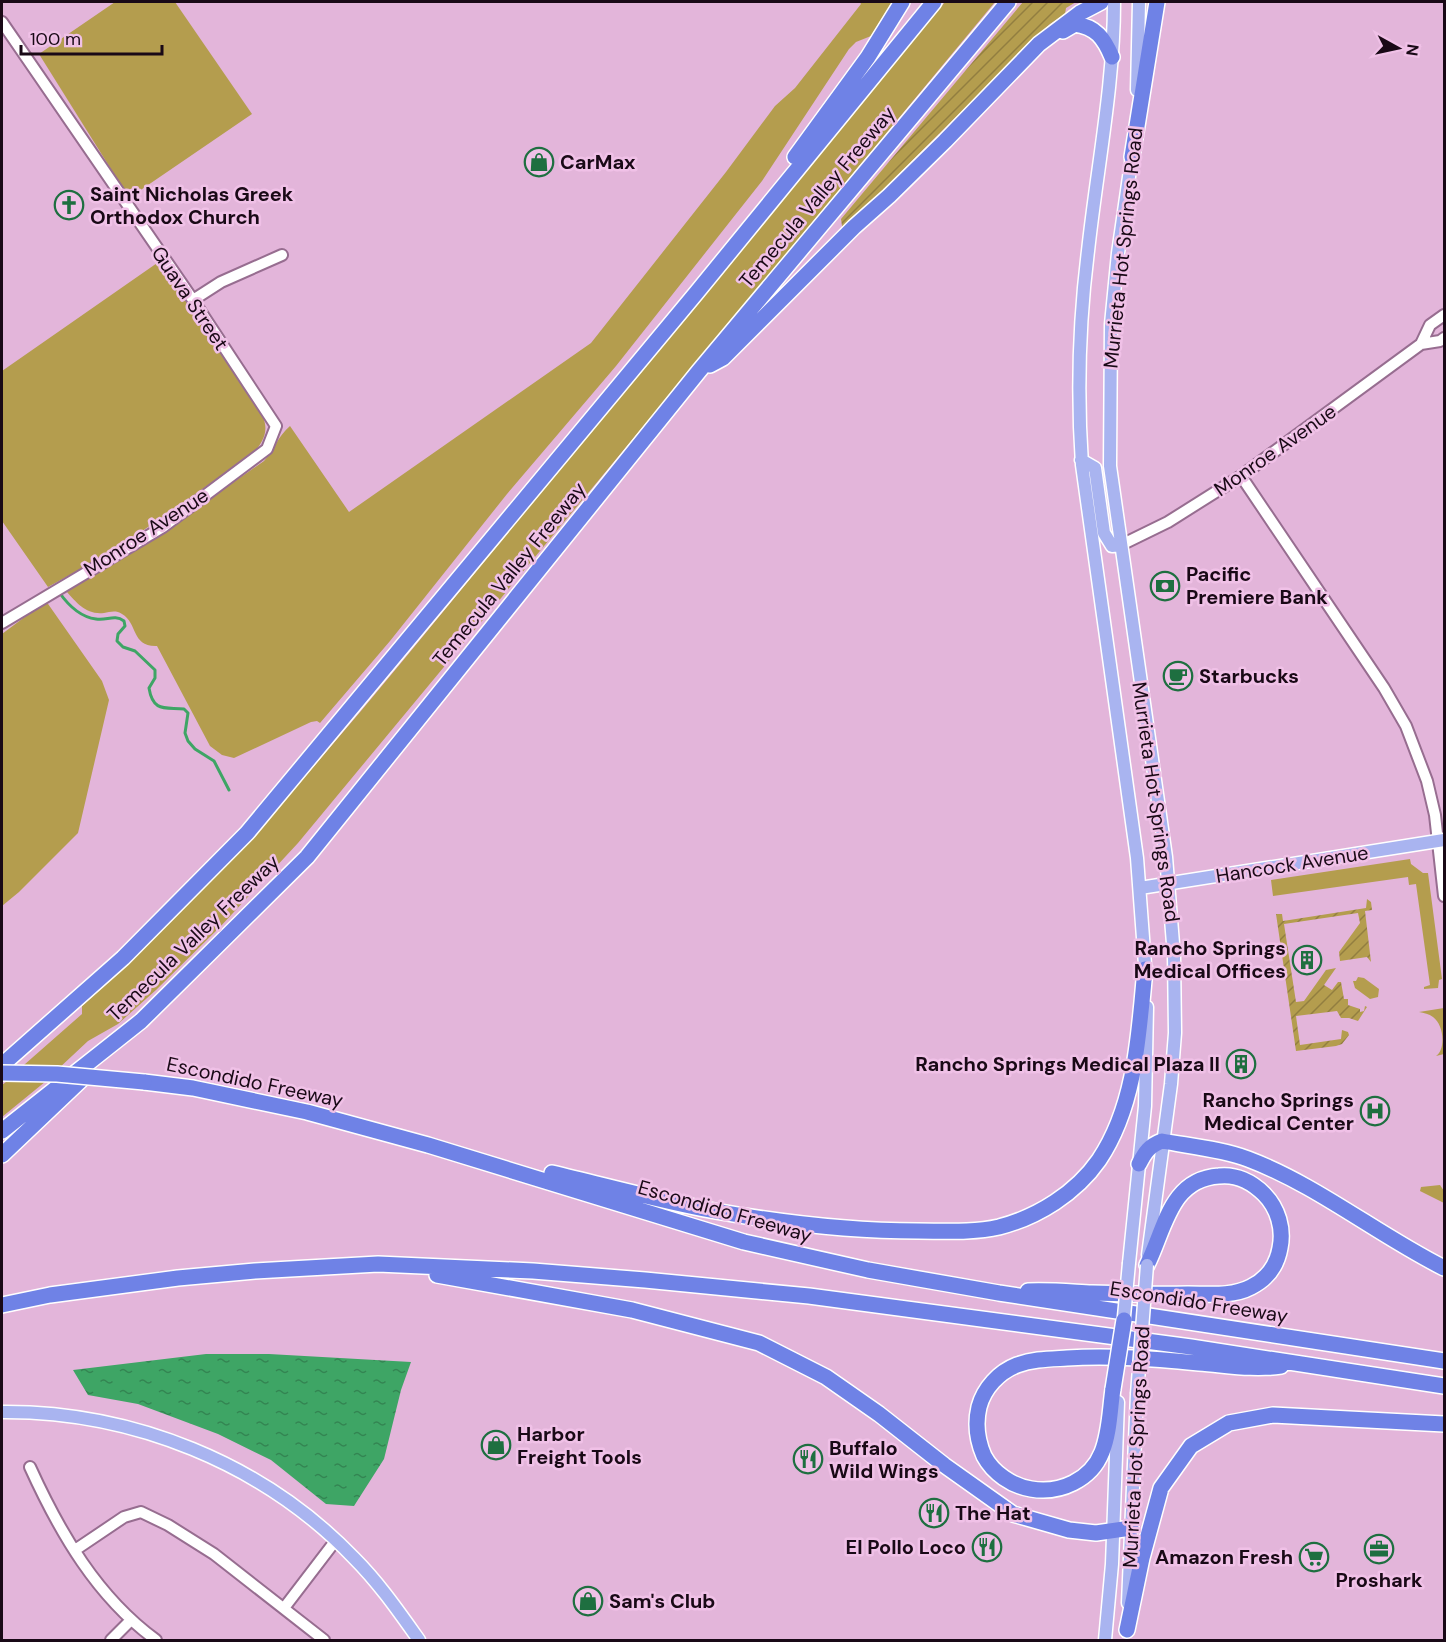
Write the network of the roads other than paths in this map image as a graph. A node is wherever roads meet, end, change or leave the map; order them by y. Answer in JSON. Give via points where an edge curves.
{"nodes":[{"id":1,"x":902,"y":2,"type":"edge"},
{"id":2,"x":934,"y":2,"type":"edge"},
{"id":3,"x":1008,"y":2,"type":"edge"},
{"id":4,"x":1101,"y":2,"type":"edge"},
{"id":5,"x":1113,"y":2,"type":"edge"},
{"id":6,"x":1139,"y":2,"type":"edge"},
{"id":7,"x":1156,"y":2,"type":"edge"},
{"id":8,"x":2,"y":22,"type":"edge"},
{"id":9,"x":1039,"y":44,"type":"junction"},
{"id":10,"x":1112,"y":57,"type":"junction"},
{"id":11,"x":1132,"y":157,"type":"junction"},
{"id":12,"x":282,"y":255,"type":"dead end"},
{"id":13,"x":697,"y":292,"type":"junction"},
{"id":14,"x":193,"y":300,"type":"junction"},
{"id":15,"x":1444,"y":315,"type":"edge"},
{"id":16,"x":1444,"y":338,"type":"edge"},
{"id":17,"x":1421,"y":344,"type":"junction"},
{"id":18,"x":699,"y":371,"type":"junction"},
{"id":19,"x":276,"y":426,"type":"joint"},
{"id":20,"x":1081,"y":460,"type":"junction"},
{"id":21,"x":1241,"y":476,"type":"junction"},
{"id":22,"x":1121,"y":545,"type":"junction"},
{"id":23,"x":2,"y":623,"type":"edge"},
{"id":24,"x":1441,"y":840,"type":"edge"},
{"id":25,"x":1169,"y":884,"type":"junction"},
{"id":26,"x":1140,"y":888,"type":"junction"},
{"id":27,"x":1444,"y":896,"type":"edge"},
{"id":28,"x":1145,"y":969,"type":"junction"},
{"id":29,"x":141,"y":1021,"type":"junction"},
{"id":30,"x":2,"y":1065,"type":"edge"},
{"id":31,"x":2,"y":1073,"type":"edge"},
{"id":32,"x":2,"y":1131,"type":"edge"},
{"id":33,"x":1162,"y":1141,"type":"junction"},
{"id":34,"x":428,"y":1145,"type":"junction"},
{"id":35,"x":2,"y":1155,"type":"edge"},
{"id":36,"x":1139,"y":1164,"type":"junction"},
{"id":37,"x":378,"y":1264,"type":"junction"},
{"id":38,"x":1147,"y":1265,"type":"junction"},
{"id":39,"x":1444,"y":1268,"type":"edge"},
{"id":40,"x":999,"y":1293,"type":"junction"},
{"id":41,"x":2,"y":1305,"type":"edge"},
{"id":42,"x":1124,"y":1320,"type":"joint"},
{"id":43,"x":1444,"y":1361,"type":"edge"},
{"id":44,"x":1295,"y":1364,"type":"junction"},
{"id":45,"x":1444,"y":1386,"type":"edge"},
{"id":46,"x":1116,"y":1389,"type":"junction"},
{"id":47,"x":2,"y":1412,"type":"edge"},
{"id":48,"x":1444,"y":1424,"type":"edge"},
{"id":49,"x":30,"y":1467,"type":"dead end"},
{"id":50,"x":1131,"y":1528,"type":"junction"},
{"id":51,"x":1113,"y":1532,"type":"junction"},
{"id":52,"x":336,"y":1540,"type":"junction"},
{"id":53,"x":75,"y":1550,"type":"junction"},
{"id":54,"x":284,"y":1608,"type":"junction"},
{"id":55,"x":131,"y":1620,"type":"junction"},
{"id":56,"x":1126,"y":1636,"type":"edge"},
{"id":57,"x":111,"y":1641,"type":"edge"},
{"id":58,"x":156,"y":1641,"type":"edge"},
{"id":59,"x":324,"y":1641,"type":"edge"},
{"id":60,"x":419,"y":1641,"type":"edge"},
{"id":61,"x":1105,"y":1641,"type":"edge"}],
"edges":[{"from":1,"to":13,"type":"highway","via":[[868,57]]},
{"from":2,"to":13,"type":"highway","name":"Temecula Valley Freeway"},
{"from":3,"to":18,"type":"highway","name":"Temecula Valley Freeway"},
{"from":4,"to":9,"type":"highway"},
{"from":5,"to":10,"type":"main road","name":"Murrieta Hot Springs Road"},
{"from":6,"to":11,"type":"main road","name":"Murrieta Hot Springs Road"},
{"from":7,"to":11,"type":"highway"},
{"from":8,"to":14,"type":"street","name":"Guava Street"},
{"from":9,"to":10,"type":"highway","via":[[1075,24],[1084,25],[1100,35]]},
{"from":9,"to":18,"type":"highway","via":[[723,358]]},
{"from":10,"to":20,"type":"main road","name":"Murrieta Hot Springs Road","via":[[1080,328]]},
{"from":11,"to":22,"type":"main road","name":"Murrieta Hot Springs Road","via":[[1111,324],[1110,466]]},
{"from":12,"to":14,"type":"street","via":[[221,282]]},
{"from":13,"to":30,"type":"highway","name":"Temecula Valley Freeway","via":[[247,834],[123,958]]},
{"from":14,"to":19,"type":"street","name":"Guava Street"},
{"from":15,"to":17,"type":"street","name":"Monroe Avenue","via":[[1430,325]]},
{"from":16,"to":17,"type":"street","name":"Monroe Avenue"},
{"from":17,"to":21,"type":"street","name":"Monroe Avenue"},
{"from":18,"to":29,"type":"highway","name":"Temecula Valley Freeway","via":[[307,857]]},
{"from":19,"to":23,"type":"street","name":"Monroe Avenue","via":[[267,449],[163,527]]},
{"from":20,"to":22,"type":"main road","via":[[1095,468],[1104,533],[1112,546]]},
{"from":20,"to":26,"type":"main road","name":"Murrieta Hot Springs Road"},
{"from":21,"to":22,"type":"street","name":"Monroe Avenue","via":[[1168,522]]},
{"from":21,"to":24,"type":"street","via":[[1406,726],[1427,782]]},
{"from":22,"to":25,"type":"main road","name":"Murrieta Hot Springs Road"},
{"from":24,"to":25,"type":"main road","name":"Hancock Avenue"},
{"from":24,"to":27,"type":"street"},
{"from":25,"to":26,"type":"main road","name":"Hancock Avenue"},
{"from":25,"to":33,"type":"main road","name":"Murrieta Hot Springs Road","via":[[1175,1033]]},
{"from":26,"to":28,"type":"main road","name":"Murrieta Hot Springs Road"},
{"from":28,"to":34,"type":"highway","via":[[1139,1035],[1125,1105],[1114,1134],[1098,1162],[1078,1184],[1027,1218],[998,1227],[888,1231],[797,1224],[662,1200]]},
{"from":28,"to":36,"type":"main road","name":"Murrieta Hot Springs Road","via":[[1147,1061]]},
{"from":29,"to":32,"type":"highway","name":"Temecula Valley Freeway"},
{"from":29,"to":35,"type":"highway"},
{"from":31,"to":34,"type":"highway","name":"Escondido Freeway","bridge":true,"via":[[57,1074],[202,1090],[307,1112]]},
{"from":33,"to":36,"type":"highway","via":[[1153,1144]]},
{"from":33,"to":38,"type":"main road","name":"Murrieta Hot Springs Road"},
{"from":33,"to":39,"type":"highway","via":[[1245,1158],[1272,1169]]},
{"from":34,"to":40,"type":"highway","name":"Escondido Freeway","via":[[744,1242],[868,1270]]},
{"from":36,"to":42,"type":"main road","name":"Murrieta Hot Springs Road","bridge":true},
{"from":37,"to":41,"type":"highway","via":[[178,1278]]},
{"from":37,"to":44,"type":"highway","via":[[533,1271],[809,1296]]},
{"from":37,"to":51,"type":"highway","via":[[632,1310],[759,1342],[826,1377],[1012,1514],[1069,1530]]},
{"from":38,"to":40,"type":"highway","via":[[1171,1206],[1181,1192],[1200,1179],[1220,1175],[1252,1184],[1266,1196],[1278,1215],[1281,1243],[1276,1262],[1264,1277],[1244,1290],[1217,1294],[1053,1290]]},
{"from":38,"to":50,"type":"main road","name":"Murrieta Hot Springs Road","bridge":true},
{"from":40,"to":43,"type":"highway","name":"Escondido Freeway"},
{"from":42,"to":46,"type":"highway","bridge":true},
{"from":44,"to":45,"type":"highway"},
{"from":44,"to":46,"type":"highway","via":[[1259,1370],[1150,1359],[1079,1357],[1017,1364],[998,1376],[980,1404],[978,1439],[986,1459],[1004,1478],[1024,1488],[1053,1490],[1077,1481],[1102,1452]]},
{"from":46,"to":51,"type":"main road","name":"Murrieta Hot Springs Road"},
{"from":47,"to":52,"type":"main road","via":[[82,1417],[122,1425],[195,1450],[297,1507]]},
{"from":48,"to":56,"type":"highway","via":[[1273,1415],[1229,1423],[1191,1446],[1161,1488]]},
{"from":49,"to":53,"type":"street","via":[[51,1514]]},
{"from":50,"to":51,"type":"highway"},
{"from":50,"to":56,"type":"main road","name":"Murrieta Hot Springs Road"},
{"from":51,"to":61,"type":"main road","name":"Murrieta Hot Springs Road"},
{"from":52,"to":54,"type":"street"},
{"from":52,"to":60,"type":"main road","via":[[384,1592]]},
{"from":53,"to":54,"type":"street","via":[[124,1517],[141,1512],[214,1554]]},
{"from":53,"to":55,"type":"street","via":[[98,1586]]},
{"from":54,"to":59,"type":"street"},
{"from":55,"to":57,"type":"street"},
{"from":55,"to":58,"type":"street"}]}
